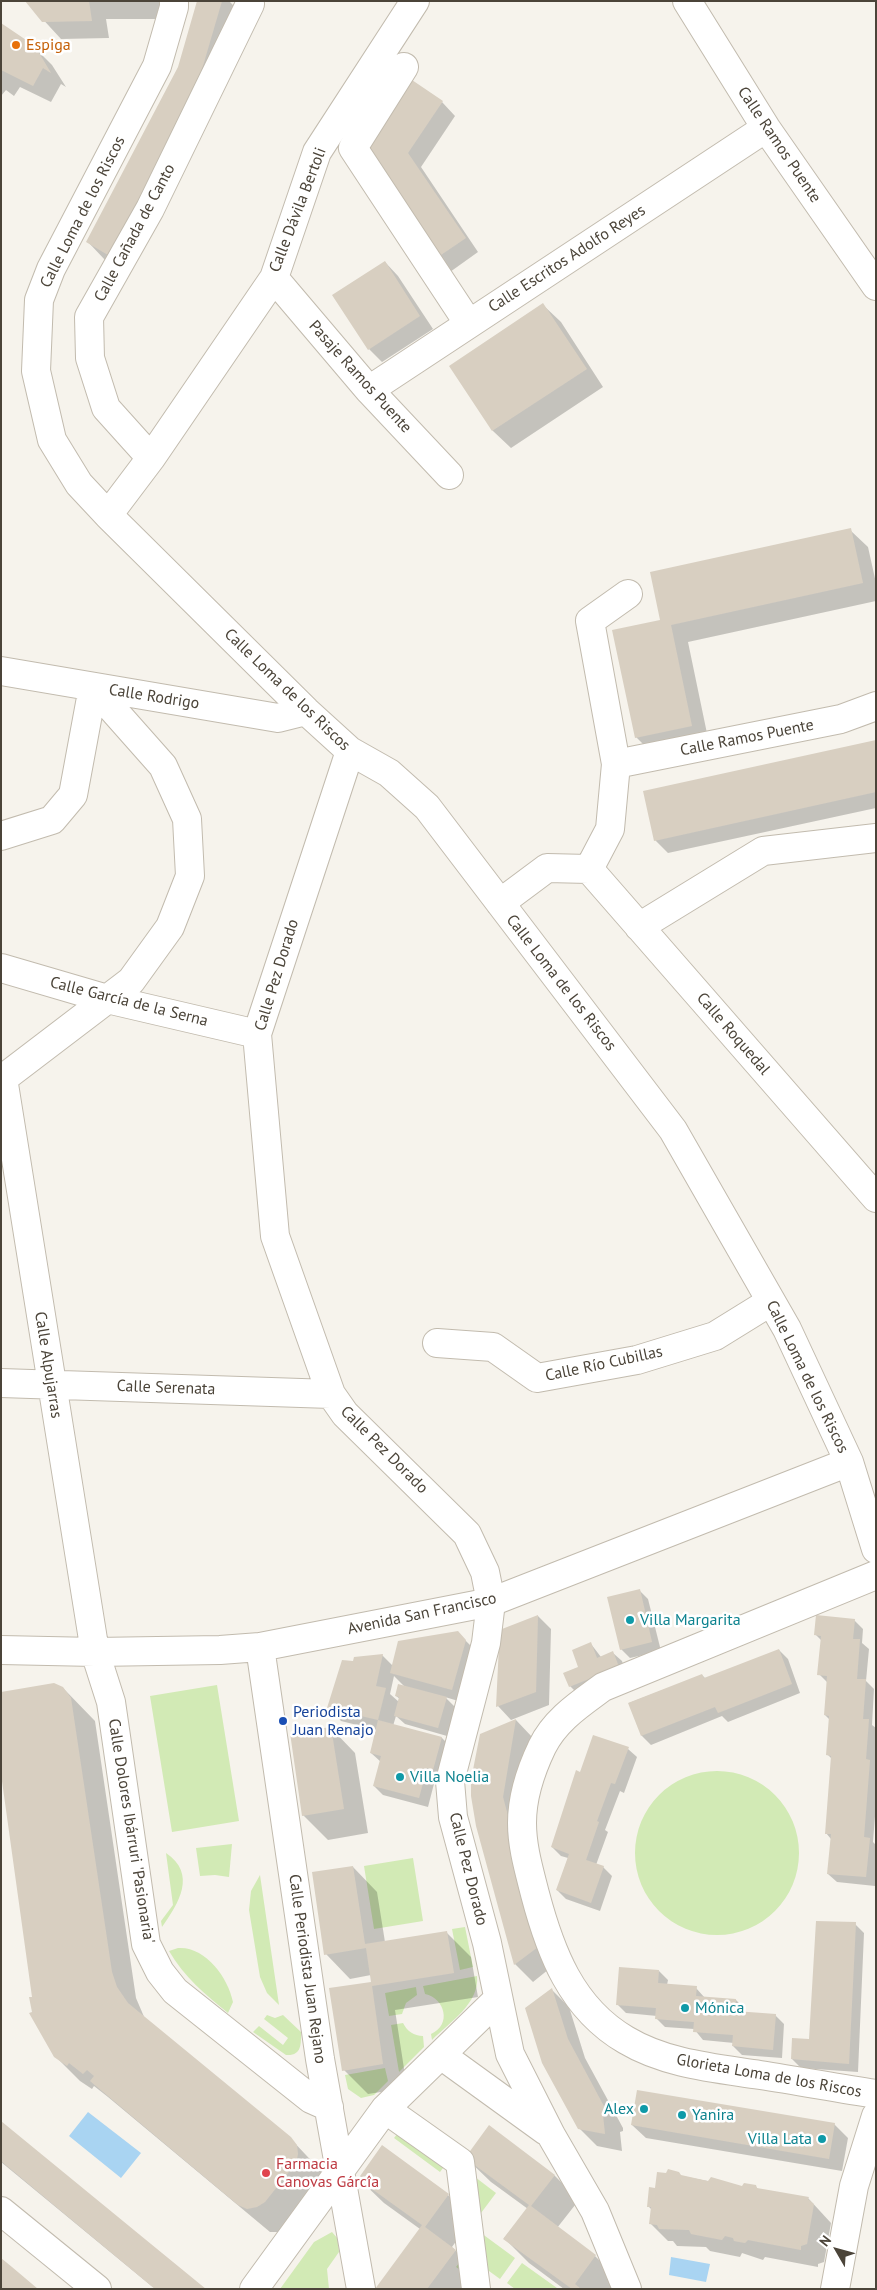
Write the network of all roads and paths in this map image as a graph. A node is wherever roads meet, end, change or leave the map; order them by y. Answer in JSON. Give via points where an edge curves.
{"nodes":[{"id":1,"x":174,"y":1,"type":"edge"},
{"id":2,"x":415,"y":1,"type":"edge"},
{"id":3,"x":687,"y":1,"type":"edge"},
{"id":4,"x":250,"y":4,"type":"dead end"},
{"id":5,"x":404,"y":67,"type":"dead end"},
{"id":6,"x":766,"y":128,"type":"junction"},
{"id":7,"x":274,"y":278,"type":"junction"},
{"id":8,"x":876,"y":286,"type":"edge"},
{"id":9,"x":469,"y":324,"type":"junction"},
{"id":10,"x":369,"y":390,"type":"junction"},
{"id":11,"x":151,"y":458,"type":"junction"},
{"id":12,"x":449,"y":475,"type":"dead end"},
{"id":13,"x":108,"y":515,"type":"junction"},
{"id":14,"x":628,"y":594,"type":"dead end"},
{"id":15,"x":1,"y":672,"type":"edge"},
{"id":16,"x":93,"y":687,"type":"junction"},
{"id":17,"x":876,"y":706,"type":"edge"},
{"id":18,"x":306,"y":711,"type":"junction"},
{"id":19,"x":350,"y":751,"type":"junction"},
{"id":20,"x":616,"y":764,"type":"junction"},
{"id":21,"x":1,"y":836,"type":"edge"},
{"id":22,"x":876,"y":838,"type":"edge"},
{"id":23,"x":589,"y":869,"type":"junction"},
{"id":24,"x":500,"y":904,"type":"junction"},
{"id":25,"x":640,"y":927,"type":"junction"},
{"id":26,"x":1,"y":968,"type":"edge"},
{"id":27,"x":106,"y":999,"type":"junction"},
{"id":28,"x":257,"y":1034,"type":"junction"},
{"id":29,"x":2,"y":1079,"type":"edge"},
{"id":30,"x":876,"y":1198,"type":"edge"},
{"id":31,"x":770,"y":1302,"type":"junction"},
{"id":32,"x":437,"y":1343,"type":"dead end"},
{"id":33,"x":1,"y":1383,"type":"edge"},
{"id":34,"x":51,"y":1384,"type":"junction"},
{"id":35,"x":331,"y":1394,"type":"junction"},
{"id":36,"x":849,"y":1462,"type":"junction"},
{"id":37,"x":876,"y":1549,"type":"edge"},
{"id":38,"x":876,"y":1575,"type":"edge"},
{"id":39,"x":491,"y":1602,"type":"junction"},
{"id":40,"x":260,"y":1647,"type":"junction"},
{"id":41,"x":1,"y":1650,"type":"edge"},
{"id":42,"x":94,"y":1652,"type":"junction"},
{"id":43,"x":498,"y":1999,"type":"junction"},
{"id":44,"x":441,"y":2055,"type":"junction"},
{"id":45,"x":876,"y":2094,"type":"edge"},
{"id":46,"x":329,"y":2107,"type":"junction"},
{"id":47,"x":385,"y":2109,"type":"junction"},
{"id":48,"x":876,"y":2116,"type":"edge"},
{"id":49,"x":552,"y":2134,"type":"junction"},
{"id":50,"x":340,"y":2168,"type":"junction"},
{"id":51,"x":1,"y":2211,"type":"edge"},
{"id":52,"x":97,"y":2289,"type":"edge"},
{"id":53,"x":254,"y":2289,"type":"edge"},
{"id":54,"x":361,"y":2289,"type":"edge"},
{"id":55,"x":476,"y":2289,"type":"edge"},
{"id":56,"x":627,"y":2289,"type":"edge"},
{"id":57,"x":835,"y":2289,"type":"edge"}],
"edges":[{"from":1,"to":13,"type":"street","name":"Calle Loma de los Riscos","via":[[157,66],[51,269],[39,300],[36,371],[52,440],[79,484]]},
{"from":2,"to":7,"type":"street","name":"Calle Dávila Bertoli","via":[[317,152]]},
{"from":3,"to":6,"type":"street","name":"Calle Ramos Puente"},
{"from":4,"to":11,"type":"street","name":"Calle Cañada de Canto","via":[[150,209],[89,316],[90,358],[106,408]]},
{"from":5,"to":9,"type":"street","via":[[353,148]]},
{"from":6,"to":8,"type":"street","name":"Calle Ramos Puente"},
{"from":6,"to":9,"type":"street","name":"Calle Escritos Adolfo Reyes"},
{"from":7,"to":10,"type":"street","name":"Pasaje Ramos Puente"},
{"from":7,"to":11,"type":"street","name":"Calle Dávila Bertoli"},
{"from":9,"to":10,"type":"street","name":"Calle Escritos Adolfo Reyes"},
{"from":10,"to":12,"type":"street","name":"Pasaje Ramos Puente"},
{"from":11,"to":13,"type":"street","name":"Calle Dávila Bertoli"},
{"from":13,"to":18,"type":"street","name":"Calle Loma de los Riscos"},
{"from":14,"to":20,"type":"street","via":[[590,621]]},
{"from":15,"to":16,"type":"street","name":"Calle Rodrigo"},
{"from":16,"to":18,"type":"street","name":"Calle Rodrigo","via":[[278,718]]},
{"from":16,"to":21,"type":"street","via":[[73,795],[52,820]]},
{"from":16,"to":27,"type":"street","via":[[164,766],[187,819],[190,876],[170,927],[131,981]]},
{"from":17,"to":20,"type":"street","name":"Calle Ramos Puente","via":[[841,719]]},
{"from":18,"to":19,"type":"street","name":"Calle Loma de los Riscos"},
{"from":19,"to":24,"type":"street","name":"Calle Loma de los Riscos","via":[[388,773],[427,807]]},
{"from":19,"to":28,"type":"street","name":"Calle Pez Dorado"},
{"from":20,"to":23,"type":"street","via":[[610,829]]},
{"from":22,"to":25,"type":"street","via":[[763,851]]},
{"from":23,"to":24,"type":"street","via":[[547,868]]},
{"from":23,"to":25,"type":"street","name":"Calle Roquedal"},
{"from":24,"to":31,"type":"street","name":"Calle Loma de los Riscos","via":[[673,1130]]},
{"from":25,"to":30,"type":"street","name":"Calle Roquedal"},
{"from":26,"to":27,"type":"street","name":"Calle García de la Serna"},
{"from":27,"to":28,"type":"street","name":"Calle García de la Serna"},
{"from":27,"to":29,"type":"street"},
{"from":28,"to":35,"type":"street","name":"Calle Pez Dorado","via":[[275,1236]]},
{"from":29,"to":34,"type":"street","name":"Calle Alpujarras"},
{"from":31,"to":32,"type":"street","name":"Calle Río Cubillas","via":[[715,1336],[637,1360],[537,1378],[493,1347]]},
{"from":31,"to":36,"type":"street","name":"Calle Loma de los Riscos"},
{"from":33,"to":34,"type":"street","name":"Calle Serenata"},
{"from":34,"to":35,"type":"street","name":"Calle Serenata"},
{"from":34,"to":42,"type":"street","name":"Calle Alpujarras"},
{"from":35,"to":39,"type":"street","name":"Calle Pez Dorado","via":[[345,1414],[467,1534],[485,1572]]},
{"from":36,"to":37,"type":"street","name":"Calle Loma de los Riscos"},
{"from":36,"to":39,"type":"street","name":"Avenida San Francisco"},
{"from":38,"to":45,"type":"street","name":"Glorieta Loma de los Riscos","via":[[603,1687],[566,1714],[543,1745],[527,1785],[522,1822],[523,1849],[544,1930],[556,1962],[567,1983],[593,2014],[625,2040],[669,2059]]},
{"from":39,"to":40,"type":"street","name":"Avenida San Francisco"},
{"from":39,"to":43,"type":"street","name":"Calle Pez Dorado","via":[[486,1644],[450,1780],[453,1817],[487,1943]]},
{"from":40,"to":42,"type":"street","name":"Avenida San Francisco"},
{"from":40,"to":46,"type":"street","name":"Calle Periodista Juan Rejano"},
{"from":41,"to":42,"type":"street","name":"Avenida San Francisco"},
{"from":42,"to":46,"type":"street","name":"Calle Dolores Ibárruri 'Pasionaria'","via":[[111,1702],[146,1944],[156,1965],[175,1991],[311,2099]]},
{"from":43,"to":44,"type":"street"},
{"from":43,"to":49,"type":"street","name":"Calle Pez Dorado","via":[[510,2054]]},
{"from":44,"to":47,"type":"street"},
{"from":44,"to":49,"type":"street","name":"Calle Pez Dorado"},
{"from":46,"to":50,"type":"street","name":"Calle Periodista Juan Rejano"},
{"from":47,"to":50,"type":"street"},
{"from":47,"to":55,"type":"street","via":[[460,2162]]},
{"from":48,"to":57,"type":"street","via":[[854,2186]]},
{"from":49,"to":56,"type":"street","name":"Calle Pez Dorado","via":[[595,2211]]},
{"from":50,"to":53,"type":"street"},
{"from":50,"to":54,"type":"street","name":"Calle Periodista Juan Rejano"},
{"from":51,"to":52,"type":"street"}]}
